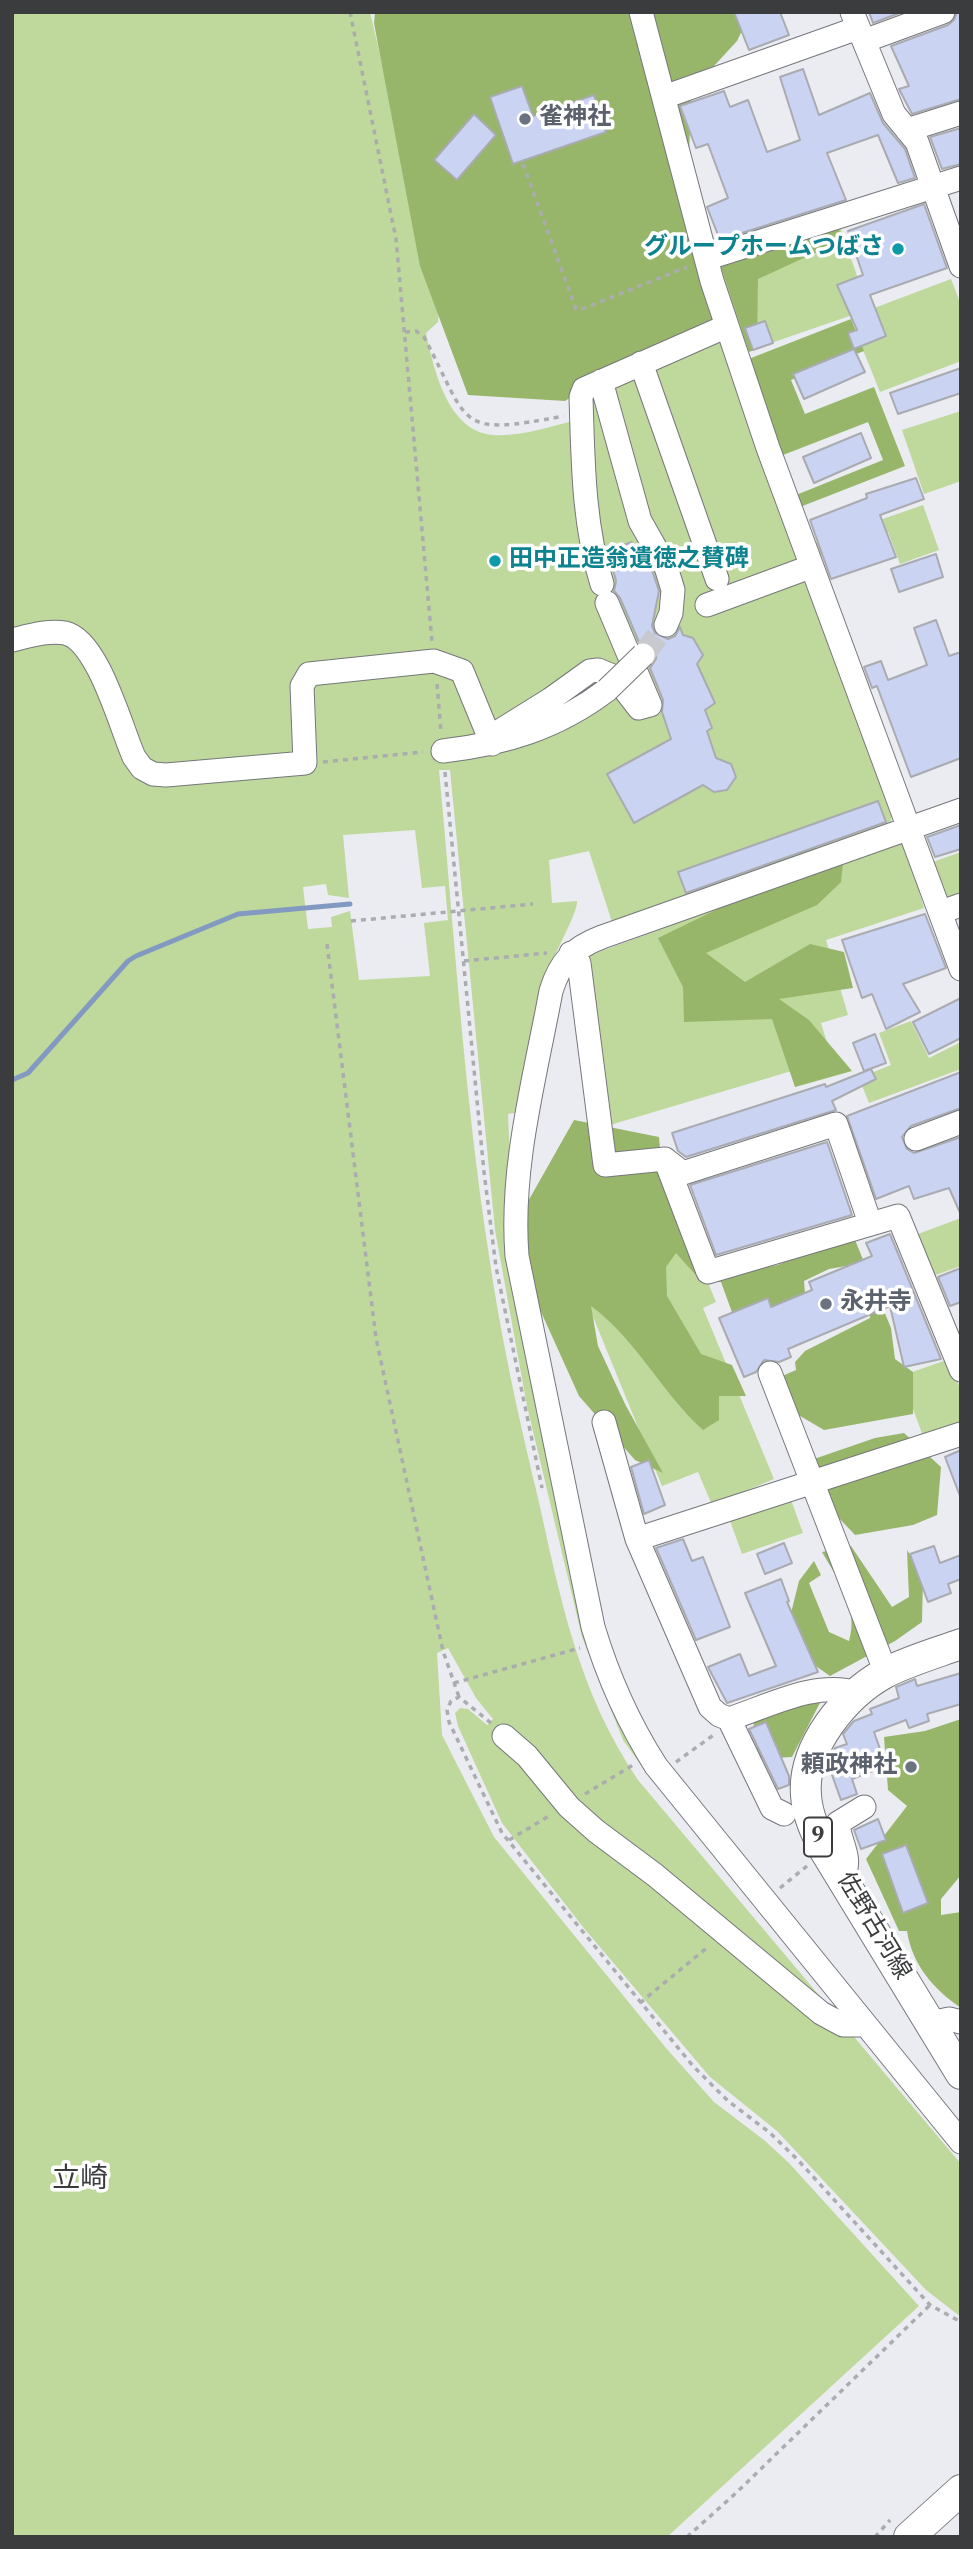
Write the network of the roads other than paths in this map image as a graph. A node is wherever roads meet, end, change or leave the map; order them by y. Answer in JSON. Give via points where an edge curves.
{"nodes":[{"id":1,"x":641,"y":12,"type":"edge"},
{"id":2,"x":943,"y":12,"type":"edge"},
{"id":3,"x":858,"y":27,"type":"edge"},
{"id":4,"x":664,"y":97,"type":"junction"},
{"id":5,"x":961,"y":113,"type":"edge"},
{"id":6,"x":907,"y":130,"type":"junction"},
{"id":7,"x":961,"y":178,"type":"edge"},
{"id":8,"x":933,"y":187,"type":"junction"},
{"id":9,"x":708,"y":258,"type":"junction"},
{"id":10,"x":961,"y":266,"type":"edge"},
{"id":11,"x":727,"y":326,"type":"junction"},
{"id":12,"x":641,"y":363,"type":"junction"},
{"id":13,"x":601,"y":381,"type":"junction"},
{"id":14,"x":810,"y":567,"type":"junction"},
{"id":15,"x":717,"y":579,"type":"dead end"},
{"id":16,"x":707,"y":605,"type":"dead end"},
{"id":17,"x":666,"y":625,"type":"tunnel mouth"},
{"id":18,"x":12,"y":640,"type":"edge"},
{"id":19,"x":643,"y":655,"type":"tunnel mouth"},
{"id":20,"x":491,"y":740,"type":"junction"},
{"id":21,"x":443,"y":751,"type":"road end"},
{"id":22,"x":961,"y":810,"type":"edge"},
{"id":23,"x":908,"y":829,"type":"junction"},
{"id":24,"x":951,"y":909,"type":"edge"},
{"id":25,"x":560,"y":953,"type":"junction"},
{"id":26,"x":961,"y":969,"type":"edge"},
{"id":27,"x":961,"y":1122,"type":"edge"},
{"id":28,"x":916,"y":1139,"type":"dead end"},
{"id":29,"x":665,"y":1159,"type":"junction"},
{"id":30,"x":870,"y":1223,"type":"junction"},
{"id":31,"x":961,"y":1370,"type":"edge"},
{"id":32,"x":770,"y":1373,"type":"dead end"},
{"id":33,"x":604,"y":1422,"type":"dead end"},
{"id":34,"x":961,"y":1434,"type":"edge"},
{"id":35,"x":810,"y":1481,"type":"junction"},
{"id":36,"x":638,"y":1539,"type":"junction"},
{"id":37,"x":961,"y":1644,"type":"edge"},
{"id":38,"x":886,"y":1673,"type":"junction"},
{"id":39,"x":858,"y":1693,"type":"junction"},
{"id":40,"x":724,"y":1725,"type":"junction"},
{"id":41,"x":504,"y":1735,"type":"road end"},
{"id":42,"x":864,"y":1807,"type":"dead end"},
{"id":43,"x":784,"y":1814,"type":"dead end"},
{"id":44,"x":842,"y":1878,"type":"junction"},
{"id":45,"x":950,"y":2023,"type":"edge"},
{"id":46,"x":864,"y":2025,"type":"junction"},
{"id":47,"x":961,"y":2074,"type":"edge"},
{"id":48,"x":961,"y":2142,"type":"edge"},
{"id":49,"x":961,"y":2490,"type":"edge"},
{"id":50,"x":909,"y":2537,"type":"edge"}],
"edges":[{"from":1,"to":4,"type":"street"},
{"from":2,"to":3,"type":"street"},
{"from":3,"to":4,"type":"street"},
{"from":3,"to":6,"type":"street","via":[[894,114]]},
{"from":4,"to":9,"type":"street"},
{"from":5,"to":6,"type":"street"},
{"from":6,"to":8,"type":"street","via":[[917,142]]},
{"from":7,"to":8,"type":"street"},
{"from":8,"to":9,"type":"street"},
{"from":8,"to":10,"type":"street"},
{"from":9,"to":11,"type":"street"},
{"from":11,"to":12,"type":"street"},
{"from":11,"to":14,"type":"street"},
{"from":12,"to":13,"type":"street"},
{"from":12,"to":15,"type":"street"},
{"from":13,"to":17,"type":"street","via":[[640,521],[666,567],[673,590]]},
{"from":13,"to":20,"type":"street","via":[[584,389],[581,413],[589,527],[604,594],[650,701],[648,708],[634,704],[615,677],[590,670]]},
{"from":14,"to":16,"type":"street"},
{"from":14,"to":23,"type":"street"},
{"from":18,"to":20,"type":"street","via":[[61,633],[87,648],[134,757],[153,774],[305,763],[302,686],[309,674],[435,661],[462,671]]},
{"from":19,"to":20,"type":"street","bridge":true,"via":[[607,690],[550,725]]},
{"from":20,"to":21,"type":"street"},
{"from":22,"to":23,"type":"street"},
{"from":23,"to":24,"type":"street"},
{"from":23,"to":25,"type":"street"},
{"from":24,"to":26,"type":"street"},
{"from":25,"to":29,"type":"street","via":[[579,962],[605,1165]]},
{"from":25,"to":46,"type":"street","via":[[518,1164],[514,1219],[517,1256],[593,1627],[616,1693],[656,1766]]},
{"from":27,"to":28,"type":"street"},
{"from":29,"to":30,"type":"street","via":[[683,1173],[836,1124]]},
{"from":29,"to":30,"type":"street","via":[[708,1272]]},
{"from":30,"to":31,"type":"street","via":[[898,1216]]},
{"from":32,"to":35,"type":"street"},
{"from":33,"to":36,"type":"street"},
{"from":34,"to":35,"type":"street","via":[[822,1481]]},
{"from":35,"to":36,"type":"street"},
{"from":35,"to":38,"type":"street"},
{"from":36,"to":40,"type":"street","via":[[710,1707]]},
{"from":37,"to":38,"type":"main road","name":"佐野古河線","number":"9"},
{"from":38,"to":39,"type":"main road","name":"佐野古河線","number":"9"},
{"from":39,"to":40,"type":"street","via":[[822,1689]]},
{"from":39,"to":44,"type":"main road","name":"佐野古河線","number":"9","via":[[826,1730],[815,1752],[806,1793],[816,1833]]},
{"from":40,"to":43,"type":"street","via":[[772,1808]]},
{"from":41,"to":46,"type":"street","via":[[596,1831],[821,2013],[843,2025]]},
{"from":42,"to":44,"type":"street","via":[[838,1823],[847,1855],[848,1869]]},
{"from":44,"to":45,"type":"main road","name":"佐野古河線","number":"9"},
{"from":45,"to":47,"type":"main road","name":"佐野古河線","number":"9"},
{"from":46,"to":48,"type":"street"},
{"from":49,"to":50,"type":"main road"}]}
